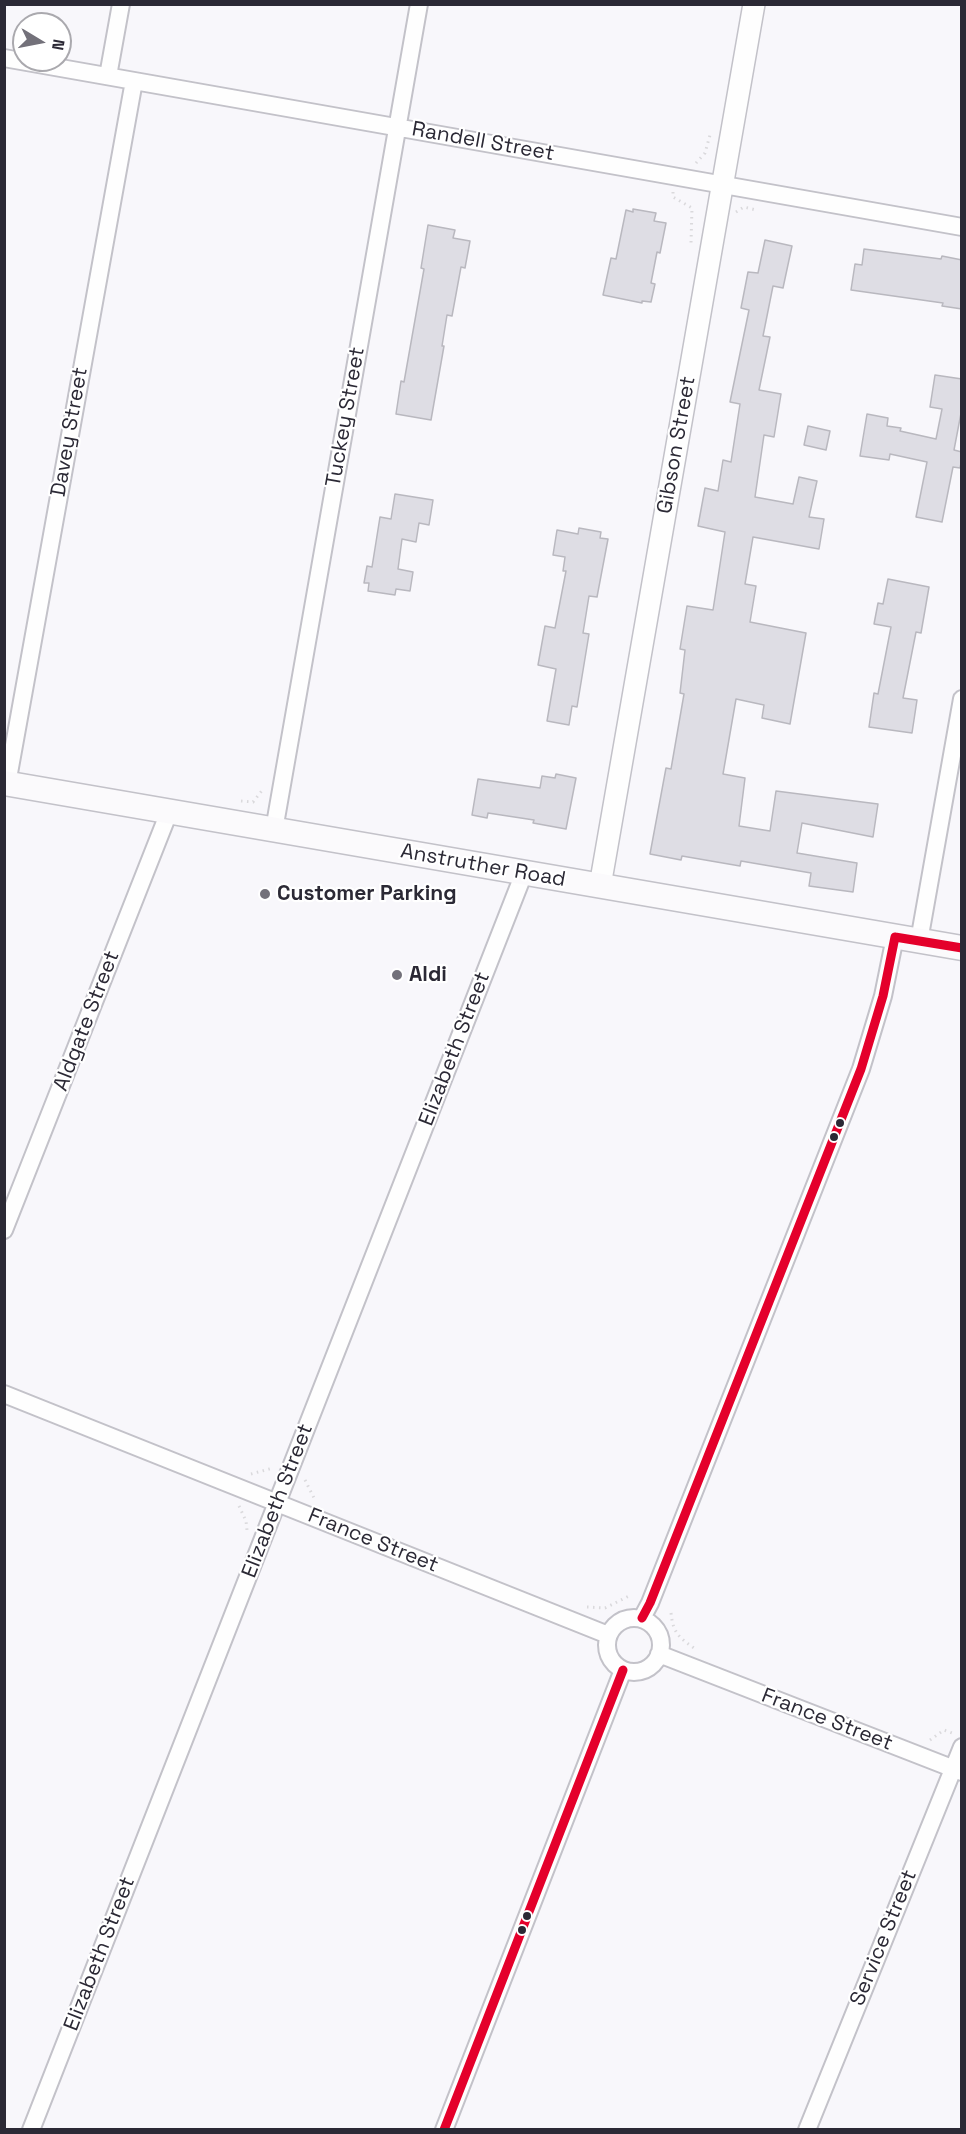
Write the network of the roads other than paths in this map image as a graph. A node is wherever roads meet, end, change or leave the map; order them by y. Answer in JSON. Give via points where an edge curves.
{"nodes":[{"id":1,"x":121,"y":4,"type":"edge"},
{"id":2,"x":419,"y":4,"type":"edge"},
{"id":3,"x":754,"y":4,"type":"edge"},
{"id":4,"x":4,"y":58,"type":"edge"},
{"id":5,"x":108,"y":76,"type":"junction"},
{"id":6,"x":134,"y":81,"type":"junction"},
{"id":7,"x":397,"y":127,"type":"junction"},
{"id":8,"x":723,"y":184,"type":"junction"},
{"id":9,"x":962,"y":227,"type":"edge"},
{"id":10,"x":962,"y":699,"type":"edge"},
{"id":11,"x":6,"y":784,"type":"edge"},
{"id":12,"x":169,"y":812,"type":"junction"},
{"id":13,"x":274,"y":830,"type":"junction"},
{"id":14,"x":524,"y":873,"type":"junction"},
{"id":15,"x":600,"y":886,"type":"junction"},
{"id":16,"x":894,"y":937,"type":"junction"},
{"id":17,"x":920,"y":941,"type":"junction"},
{"id":18,"x":962,"y":948,"type":"edge"},
{"id":19,"x":4,"y":1230,"type":"edge"},
{"id":20,"x":4,"y":1394,"type":"edge"},
{"id":21,"x":278,"y":1503,"type":"junction"},
{"id":22,"x":642,"y":1618,"type":"junction"},
{"id":23,"x":608,"y":1635,"type":"junction"},
{"id":24,"x":660,"y":1654,"type":"junction"},
{"id":25,"x":623,"y":1670,"type":"junction"},
{"id":26,"x":962,"y":1747,"type":"edge"},
{"id":27,"x":957,"y":1770,"type":"edge"},
{"id":28,"x":31,"y":2130,"type":"edge"},
{"id":29,"x":444,"y":2130,"type":"edge"},
{"id":30,"x":807,"y":2130,"type":"edge"}],
"edges":[{"from":1,"to":5,"type":"street"},
{"from":2,"to":7,"type":"street","name":"Tuckey Street"},
{"from":3,"to":8,"type":"street","name":"Gibson Street"},
{"from":4,"to":5,"type":"street","name":"Randell Street"},
{"from":5,"to":6,"type":"street","name":"Randell Street"},
{"from":6,"to":7,"type":"street","name":"Randell Street"},
{"from":6,"to":11,"type":"street","name":"Davey Street"},
{"from":7,"to":8,"type":"street","name":"Randell Street"},
{"from":7,"to":13,"type":"street","name":"Tuckey Street"},
{"from":8,"to":9,"type":"street","name":"Randell Street"},
{"from":8,"to":15,"type":"street","name":"Gibson Street"},
{"from":10,"to":17,"type":"street"},
{"from":11,"to":12,"type":"main road","name":"Anstruther Road"},
{"from":12,"to":13,"type":"main road","name":"Anstruther Road"},
{"from":12,"to":19,"type":"street","name":"Aldgate Street"},
{"from":13,"to":14,"type":"main road","name":"Anstruther Road"},
{"from":14,"to":15,"type":"main road","name":"Anstruther Road"},
{"from":14,"to":21,"type":"street","name":"Elizabeth Street"},
{"from":15,"to":16,"type":"main road","name":"Anstruther Road"},
{"from":16,"to":17,"type":"main road","name":"Anstruther Road"},
{"from":16,"to":22,"type":"street","via":[[883,996],[861,1069]]},
{"from":17,"to":18,"type":"main road","name":"Anstruther Road"},
{"from":20,"to":21,"type":"street","name":"France Street"},
{"from":21,"to":23,"type":"street","name":"France Street"},
{"from":21,"to":28,"type":"street","name":"Elizabeth Street"},
{"from":22,"to":23,"type":"street","via":[[618,1622]]},
{"from":22,"to":24,"type":"street","via":[[656,1629]]},
{"from":23,"to":25,"type":"street","via":[[610,1659]]},
{"from":24,"to":25,"type":"street","via":[[640,1672]]},
{"from":24,"to":27,"type":"street","name":"France Street"},
{"from":25,"to":29,"type":"street"},
{"from":26,"to":27,"type":"street","name":"Service Street"},
{"from":27,"to":30,"type":"street","name":"Service Street"}]}
